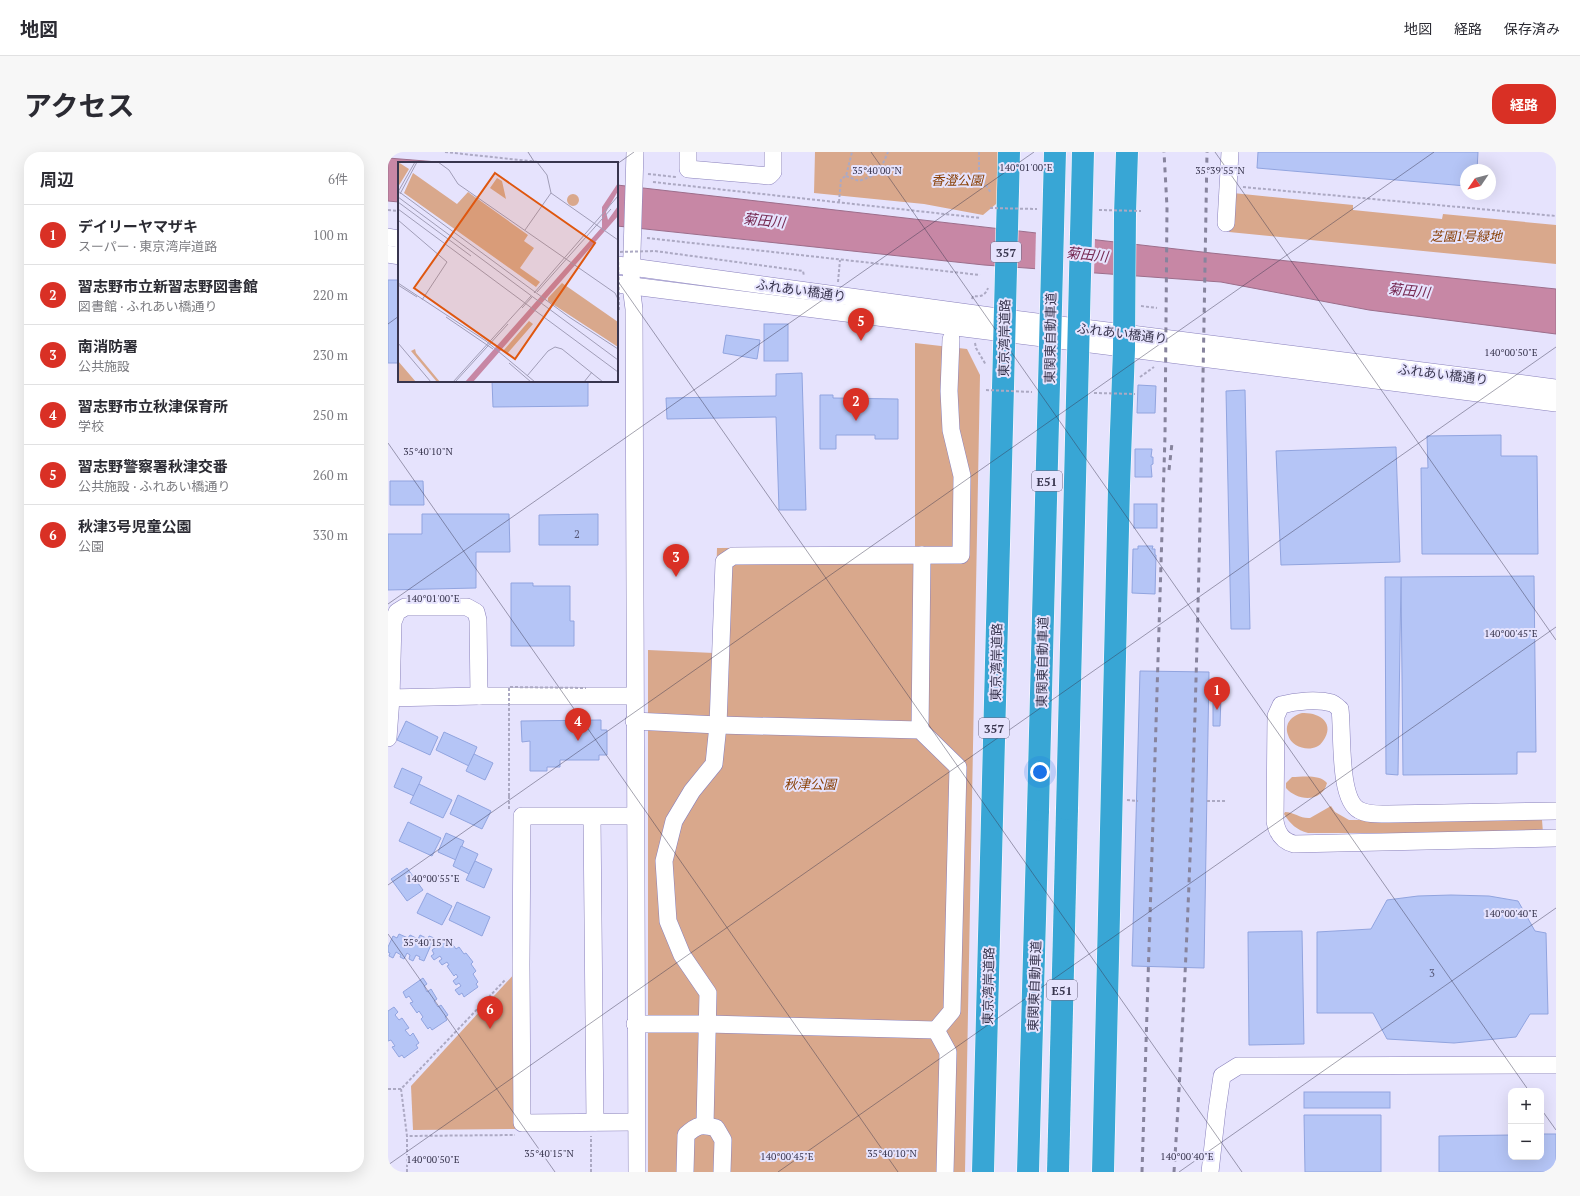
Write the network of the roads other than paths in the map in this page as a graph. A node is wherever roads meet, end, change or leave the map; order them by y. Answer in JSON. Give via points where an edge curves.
{"nodes":[{"id":1,"x":635,"y":152,"type":"edge"},
{"id":2,"x":688,"y":152,"type":"edge"},
{"id":3,"x":773,"y":152,"type":"edge"},
{"id":4,"x":1009,"y":152,"type":"edge"},
{"id":5,"x":1055,"y":152,"type":"edge"},
{"id":6,"x":1083,"y":152,"type":"edge"},
{"id":7,"x":1127,"y":152,"type":"edge"},
{"id":8,"x":1230,"y":152,"type":"edge"},
{"id":9,"x":1226,"y":223,"type":"dead end"},
{"id":10,"x":388,"y":237,"type":"edge"},
{"id":11,"x":398,"y":239,"type":"edge"},
{"id":12,"x":388,"y":254,"type":"edge"},
{"id":13,"x":398,"y":256,"type":"edge"},
{"id":14,"x":624,"y":266,"type":"edge"},
{"id":15,"x":624,"y":285,"type":"edge"},
{"id":16,"x":1005,"y":326,"type":"junction"},
{"id":17,"x":1124,"y":332,"type":"junction"},
{"id":18,"x":951,"y":339,"type":"dead end"},
{"id":19,"x":1556,"y":388,"type":"edge"},
{"id":20,"x":1556,"y":403,"type":"edge"},
{"id":21,"x":922,"y":555,"type":"junction"},
{"id":22,"x":479,"y":696,"type":"junction"},
{"id":23,"x":634,"y":696,"type":"junction"},
{"id":24,"x":390,"y":698,"type":"edge"},
{"id":25,"x":634,"y":721,"type":"junction"},
{"id":26,"x":718,"y":725,"type":"junction"},
{"id":27,"x":920,"y":730,"type":"junction"},
{"id":28,"x":388,"y":738,"type":"edge"},
{"id":29,"x":1556,"y":811,"type":"edge"},
{"id":30,"x":635,"y":816,"type":"junction"},
{"id":31,"x":592,"y":817,"type":"junction"},
{"id":32,"x":1556,"y":838,"type":"edge"},
{"id":33,"x":635,"y":1024,"type":"junction"},
{"id":34,"x":708,"y":1024,"type":"junction"},
{"id":35,"x":936,"y":1030,"type":"junction"},
{"id":36,"x":1556,"y":1065,"type":"edge"},
{"id":37,"x":636,"y":1122,"type":"junction"},
{"id":38,"x":705,"y":1125,"type":"junction"},
{"id":39,"x":596,"y":1129,"type":"junction"},
{"id":40,"x":636,"y":1172,"type":"edge"},
{"id":41,"x":685,"y":1172,"type":"edge"},
{"id":42,"x":722,"y":1172,"type":"edge"},
{"id":43,"x":945,"y":1172,"type":"edge"},
{"id":44,"x":983,"y":1172,"type":"edge"},
{"id":45,"x":1028,"y":1172,"type":"edge"},
{"id":46,"x":1058,"y":1172,"type":"edge"},
{"id":47,"x":1103,"y":1172,"type":"edge"},
{"id":48,"x":1210,"y":1172,"type":"edge"}],
"edges":[{"from":1,"to":14,"type":"street","via":[[639,172],[638,240]]},
{"from":2,"to":3,"type":"street","via":[[688,169],[769,176],[773,172]]},
{"from":4,"to":16,"type":"highway","name":"東京湾岸道路","number":"357","via":[[1007,220],[997,284]]},
{"from":5,"to":45,"type":"highway","name":"東関東自動車道","number":"E51","bridge":true},
{"from":6,"to":46,"type":"highway","number":"E51","bridge":true},
{"from":7,"to":17,"type":"highway"},
{"from":8,"to":9,"type":"street"},
{"from":10,"to":11,"type":"street"},
{"from":12,"to":13,"type":"street"},
{"from":14,"to":15,"type":"street"},
{"from":14,"to":16,"type":"street","name":"ふれあい橋通り"},
{"from":15,"to":16,"type":"street","name":"ふれあい橋通り"},
{"from":15,"to":23,"type":"street","via":[[634,309]]},
{"from":16,"to":17,"type":"street","name":"ふれあい橋通り"},
{"from":16,"to":44,"type":"highway","name":"東京湾岸道路","number":"357"},
{"from":17,"to":19,"type":"street","name":"ふれあい橋通り"},
{"from":17,"to":20,"type":"street","name":"ふれあい橋通り","via":[[1203,358]]},
{"from":17,"to":47,"type":"highway"},
{"from":18,"to":21,"type":"street","via":[[951,430],[962,476],[961,554]]},
{"from":21,"to":26,"type":"street","via":[[733,556],[724,562]]},
{"from":21,"to":27,"type":"street"},
{"from":22,"to":23,"type":"street"},
{"from":22,"to":24,"type":"street"},
{"from":22,"to":24,"type":"street","via":[[476,612],[467,607],[405,607],[398,612],[393,622]]},
{"from":23,"to":25,"type":"street"},
{"from":24,"to":28,"type":"street"},
{"from":25,"to":26,"type":"street"},
{"from":25,"to":30,"type":"street"},
{"from":26,"to":27,"type":"street"},
{"from":26,"to":34,"type":"street","via":[[714,764],[692,791],[674,822],[664,861],[668,921],[682,955],[708,992]]},
{"from":27,"to":35,"type":"street","via":[[958,767],[952,1011]]},
{"from":29,"to":32,"type":"street","via":[[1367,814],[1357,810],[1350,800],[1344,780],[1340,709],[1334,704],[1320,702],[1291,702],[1281,705],[1276,716],[1275,821],[1276,830],[1289,843]]},
{"from":30,"to":31,"type":"street"},
{"from":30,"to":33,"type":"street"},
{"from":31,"to":39,"type":"street"},
{"from":31,"to":39,"type":"street","via":[[522,816],[522,1123]]},
{"from":33,"to":34,"type":"street"},
{"from":33,"to":37,"type":"street"},
{"from":34,"to":35,"type":"street"},
{"from":34,"to":38,"type":"street"},
{"from":35,"to":43,"type":"street","via":[[948,1052]]},
{"from":36,"to":48,"type":"street","via":[[1238,1066],[1222,1076]]},
{"from":37,"to":39,"type":"street"},
{"from":37,"to":40,"type":"street"},
{"from":38,"to":41,"type":"street","via":[[694,1127],[686,1135]]},
{"from":38,"to":42,"type":"street","via":[[716,1128],[723,1140]]}]}
